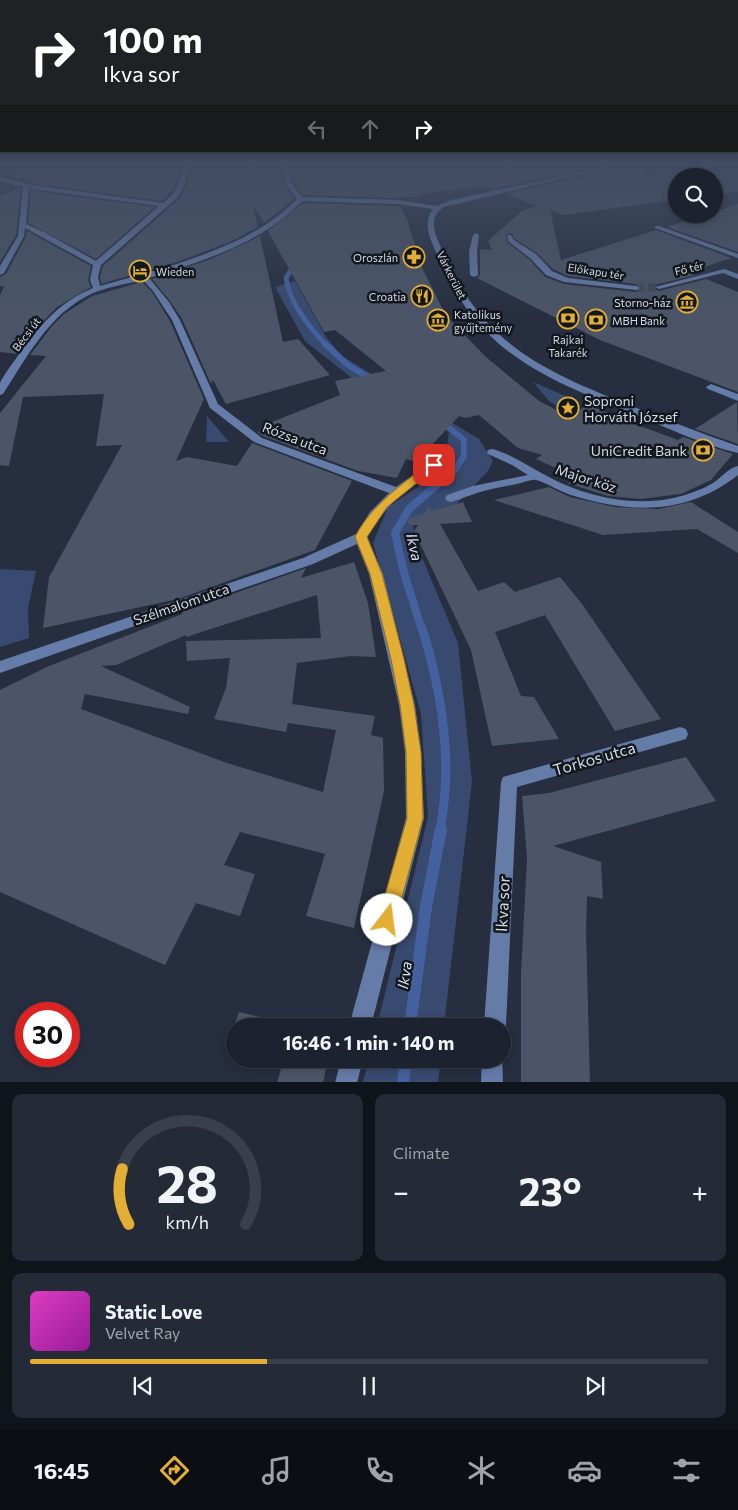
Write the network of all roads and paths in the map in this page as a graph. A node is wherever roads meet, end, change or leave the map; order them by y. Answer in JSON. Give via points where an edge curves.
{"nodes":[{"id":1,"x":23,"y":216,"type":"edge"},
{"id":2,"x":151,"y":216,"type":"edge"},
{"id":3,"x":282,"y":216,"type":"edge"},
{"id":4,"x":432,"y":216,"type":"edge"},
{"id":5,"x":22,"y":225,"type":"junction"},
{"id":6,"x":657,"y":227,"type":"dead end"},
{"id":7,"x":42,"y":233,"type":"junction"},
{"id":8,"x":476,"y":235,"type":"dead end"},
{"id":9,"x":21,"y":236,"type":"junction"},
{"id":10,"x":509,"y":236,"type":"dead end"},
{"id":11,"x":738,"y":256,"type":"edge"},
{"id":12,"x":738,"y":260,"type":"edge"},
{"id":13,"x":97,"y":264,"type":"junction"},
{"id":14,"x":724,"y":272,"type":"junction"},
{"id":15,"x":0,"y":273,"type":"edge"},
{"id":16,"x":474,"y":275,"type":"dead end"},
{"id":17,"x":144,"y":277,"type":"junction"},
{"id":18,"x":738,"y":277,"type":"edge"},
{"id":19,"x":659,"y":287,"type":"tunnel mouth"},
{"id":20,"x":636,"y":288,"type":"tunnel mouth"},
{"id":21,"x":99,"y":289,"type":"junction"},
{"id":22,"x":14,"y":369,"type":"junction"},
{"id":23,"x":0,"y":376,"type":"edge"},
{"id":24,"x":711,"y":387,"type":"dead end"},
{"id":25,"x":0,"y":390,"type":"edge"},
{"id":26,"x":738,"y":398,"type":"edge"},
{"id":27,"x":738,"y":450,"type":"edge"},
{"id":28,"x":492,"y":452,"type":"dead end"},
{"id":29,"x":434,"y":465,"type":"dead end"},
{"id":30,"x":738,"y":470,"type":"edge"},
{"id":31,"x":537,"y":476,"type":"junction"},
{"id":32,"x":398,"y":492,"type":"junction"},
{"id":33,"x":451,"y":498,"type":"dead end"},
{"id":34,"x":361,"y":537,"type":"junction"},
{"id":35,"x":0,"y":667,"type":"edge"},
{"id":36,"x":680,"y":734,"type":"dead end"},
{"id":37,"x":509,"y":782,"type":"joint"},
{"id":38,"x":362,"y":1018,"type":"edge"},
{"id":39,"x":495,"y":1018,"type":"edge"},
{"id":40,"x":350,"y":1068,"type":"edge"},
{"id":41,"x":493,"y":1068,"type":"edge"},
{"id":42,"x":346,"y":1082,"type":"edge"},
{"id":43,"x":492,"y":1082,"type":"edge"}],
"edges":[{"from":1,"to":5,"type":"street"},
{"from":2,"to":13,"type":"street"},
{"from":3,"to":17,"type":"street","name":"Bécsi út","via":[[209,254]]},
{"from":4,"to":27,"type":"street","name":"Várkerület","via":[[430,228],[462,296],[476,317],[505,346],[530,365],[575,387]]},
{"from":5,"to":7,"type":"street"},
{"from":5,"to":9,"type":"street"},
{"from":6,"to":11,"type":"street"},
{"from":7,"to":9,"type":"street","via":[[31,232]]},
{"from":7,"to":13,"type":"street"},
{"from":8,"to":16,"type":"street","name":"Várkerület"},
{"from":9,"to":15,"type":"street"},
{"from":10,"to":20,"type":"street","name":"Előkapu tér","via":[[549,273],[580,282]]},
{"from":12,"to":14,"type":"street","name":"Fő tér"},
{"from":13,"to":21,"type":"street","via":[[93,283]]},
{"from":14,"to":18,"type":"street","name":"Fő tér"},
{"from":14,"to":19,"type":"street","name":"Fő tér"},
{"from":17,"to":21,"type":"street","name":"Bécsi út"},
{"from":17,"to":32,"type":"street","name":"Rózsa utca","via":[[164,300],[214,406],[221,413],[258,440]]},
{"from":21,"to":22,"type":"street","name":"Bécsi út","via":[[79,297],[54,316]]},
{"from":22,"to":23,"type":"street"},
{"from":22,"to":25,"type":"street","name":"Bécsi út"},
{"from":24,"to":26,"type":"street"},
{"from":28,"to":31,"type":"street","name":"Major köz"},
{"from":29,"to":32,"type":"street"},
{"from":30,"to":31,"type":"street","name":"Major köz","via":[[701,495],[652,505],[606,503]]},
{"from":31,"to":33,"type":"street","name":"Major köz"},
{"from":32,"to":34,"type":"street","via":[[383,505]]},
{"from":34,"to":35,"type":"street","name":"Szélmalom utca","via":[[293,566]]},
{"from":34,"to":38,"type":"street","via":[[376,574],[407,705],[413,752],[415,818]]},
{"from":36,"to":37,"type":"street","name":"Torkos utca"},
{"from":37,"to":39,"type":"street","name":"Ikva sor"},
{"from":40,"to":42,"type":"street"},
{"from":41,"to":43,"type":"street"}]}
